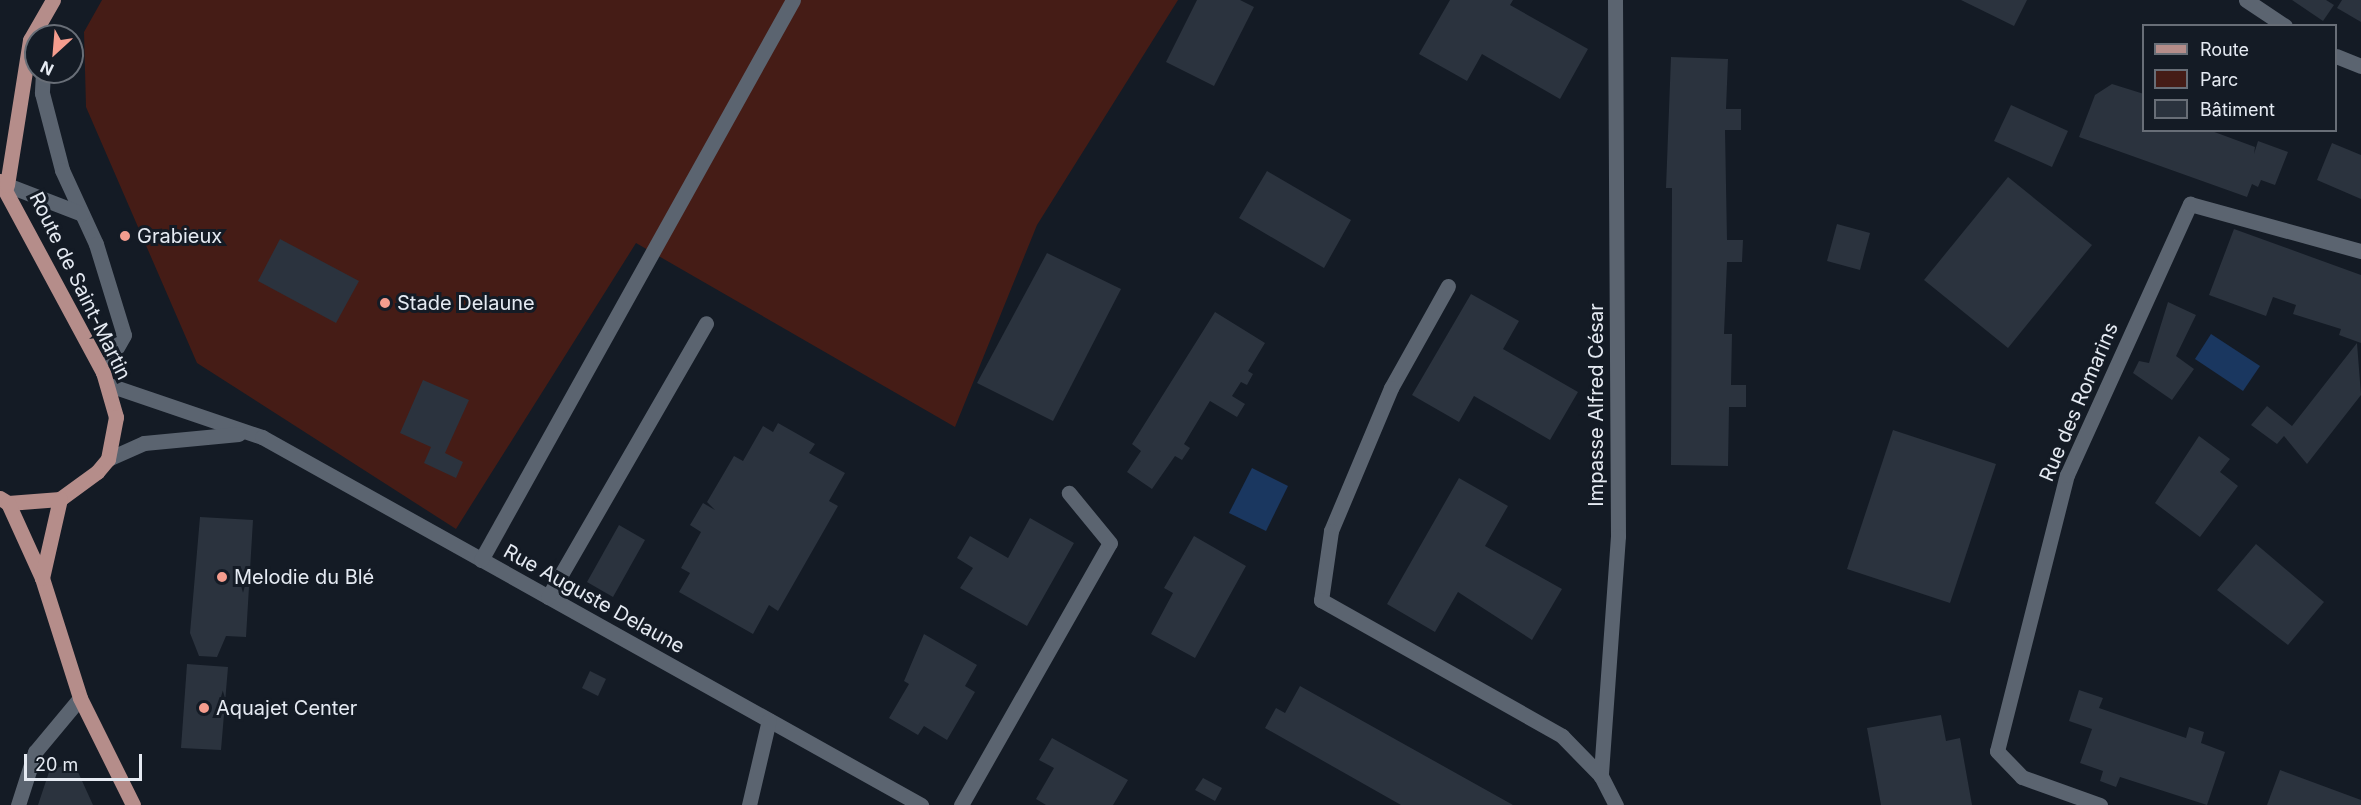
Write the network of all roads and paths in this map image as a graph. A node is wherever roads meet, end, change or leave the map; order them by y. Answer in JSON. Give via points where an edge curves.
{"nodes":[{"id":1,"x":53,"y":0,"type":"edge"},
{"id":2,"x":793,"y":0,"type":"edge"},
{"id":3,"x":1615,"y":0,"type":"edge"},
{"id":4,"x":2246,"y":0,"type":"edge"},
{"id":5,"x":45,"y":15,"type":"junction"},
{"id":6,"x":45,"y":24,"type":"edge"},
{"id":7,"x":2281,"y":24,"type":"edge"},
{"id":8,"x":2337,"y":56,"type":"edge"},
{"id":9,"x":2361,"y":66,"type":"edge"},
{"id":10,"x":42,"y":84,"type":"edge"},
{"id":11,"x":3,"y":183,"type":"edge"},
{"id":12,"x":82,"y":214,"type":"junction"},
{"id":13,"x":2361,"y":251,"type":"edge"},
{"id":14,"x":1448,"y":285,"type":"dead end"},
{"id":15,"x":706,"y":323,"type":"dead end"},
{"id":16,"x":106,"y":378,"type":"junction"},
{"id":17,"x":245,"y":433,"type":"junction"},
{"id":18,"x":108,"y":459,"type":"junction"},
{"id":19,"x":1070,"y":493,"type":"dead end"},
{"id":20,"x":60,"y":499,"type":"junction"},
{"id":21,"x":4,"y":501,"type":"edge"},
{"id":22,"x":482,"y":560,"type":"junction"},
{"id":23,"x":42,"y":578,"type":"junction"},
{"id":24,"x":548,"y":597,"type":"junction"},
{"id":25,"x":80,"y":698,"type":"junction"},
{"id":26,"x":769,"y":720,"type":"junction"},
{"id":27,"x":1601,"y":777,"type":"junction"},
{"id":28,"x":18,"y":805,"type":"edge"},
{"id":29,"x":132,"y":805,"type":"edge"},
{"id":30,"x":749,"y":805,"type":"edge"},
{"id":31,"x":921,"y":805,"type":"edge"},
{"id":32,"x":961,"y":805,"type":"edge"},
{"id":33,"x":1616,"y":805,"type":"edge"},
{"id":34,"x":2100,"y":805,"type":"edge"}],
"edges":[{"from":1,"to":5,"type":"main road"},
{"from":2,"to":22,"type":"street"},
{"from":3,"to":27,"type":"street","name":"Impasse Alfred César","via":[[1618,536]]},
{"from":4,"to":7,"type":"street"},
{"from":5,"to":6,"type":"street"},
{"from":5,"to":11,"type":"main road","via":[[30,40]]},
{"from":8,"to":9,"type":"street"},
{"from":10,"to":12,"type":"street","via":[[62,170]]},
{"from":11,"to":12,"type":"street"},
{"from":11,"to":16,"type":"main road","name":"Route de Saint-Martin"},
{"from":12,"to":16,"type":"street","via":[[124,335]]},
{"from":13,"to":34,"type":"street","name":"Rue des Romarins","via":[[2190,204],[2067,475],[1998,751],[2022,777]]},
{"from":14,"to":27,"type":"street","via":[[1391,388],[1331,531],[1322,600],[1562,736]]},
{"from":15,"to":24,"type":"street"},
{"from":16,"to":17,"type":"street","name":"Rue Auguste Delaune"},
{"from":16,"to":18,"type":"main road","name":"Route de Saint-Martin","via":[[116,417]]},
{"from":17,"to":18,"type":"street","name":"Rue Auguste Delaune","via":[[144,443]]},
{"from":17,"to":22,"type":"street","name":"Rue Auguste Delaune","via":[[262,437]]},
{"from":18,"to":20,"type":"main road"},
{"from":19,"to":32,"type":"street","via":[[1110,543]]},
{"from":20,"to":21,"type":"main road"},
{"from":20,"to":23,"type":"main road"},
{"from":21,"to":23,"type":"main road"},
{"from":22,"to":24,"type":"street","name":"Rue Auguste Delaune"},
{"from":23,"to":25,"type":"main road"},
{"from":24,"to":26,"type":"street","name":"Rue Auguste Delaune"},
{"from":25,"to":28,"type":"street","via":[[35,752]]},
{"from":25,"to":29,"type":"main road"},
{"from":26,"to":30,"type":"street"},
{"from":26,"to":31,"type":"street","name":"Rue Auguste Delaune"},
{"from":27,"to":33,"type":"street"}]}
